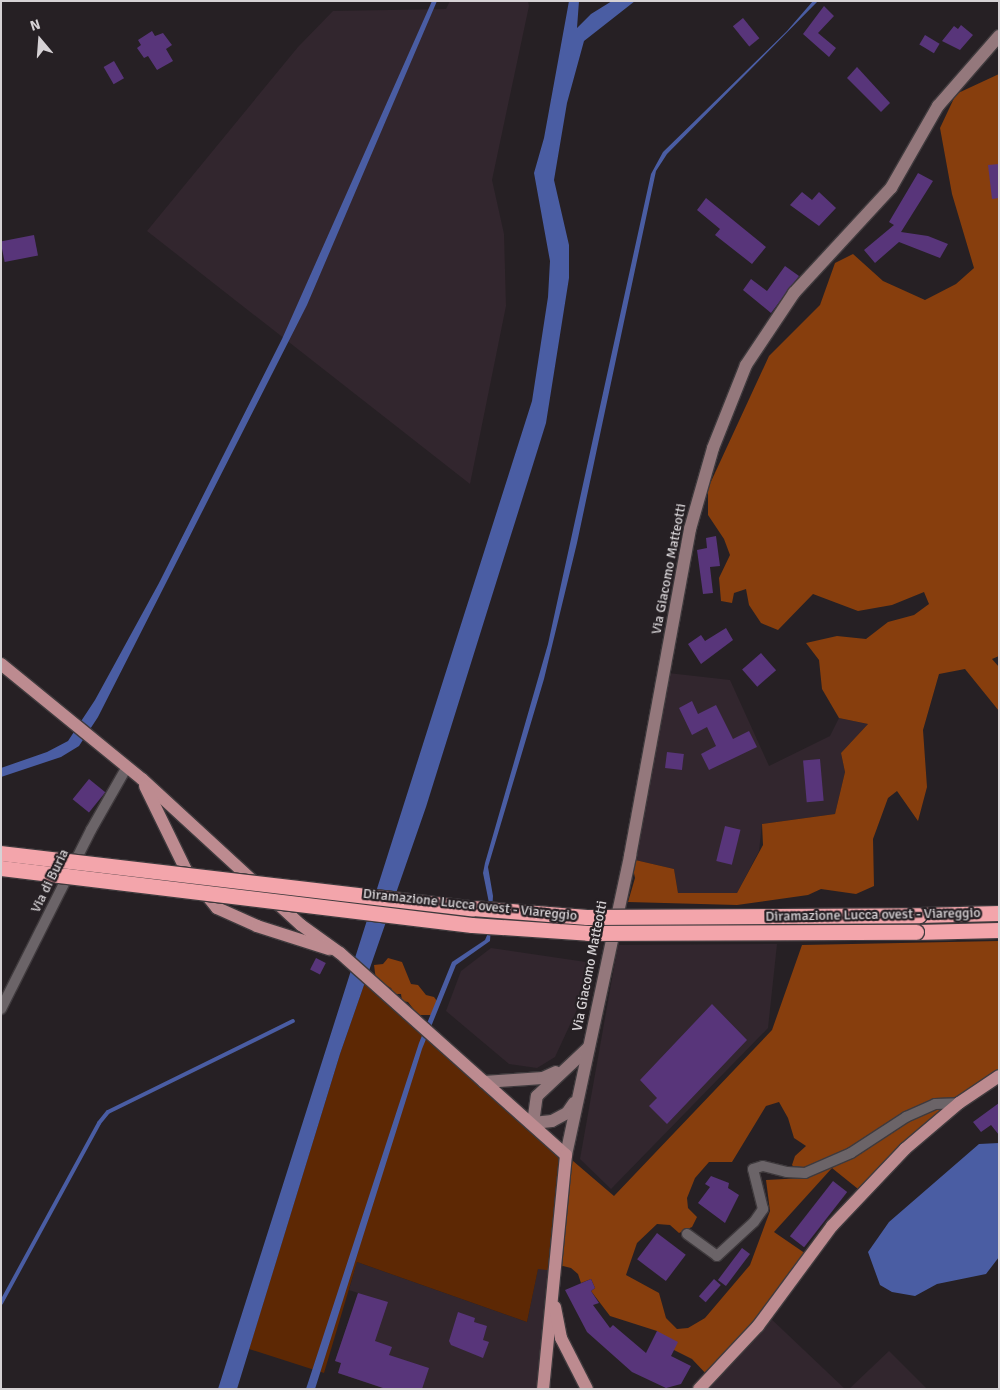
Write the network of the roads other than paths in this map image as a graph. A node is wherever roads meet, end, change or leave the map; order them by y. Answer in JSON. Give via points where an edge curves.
{"nodes":[{"id":1,"x":999,"y":36,"type":"edge"},
{"id":2,"x":1,"y":664,"type":"edge"},
{"id":3,"x":128,"y":767,"type":"junction"},
{"id":4,"x":142,"y":779,"type":"junction"},
{"id":5,"x":1,"y":853,"type":"edge"},
{"id":6,"x":1,"y":868,"type":"edge"},
{"id":7,"x":999,"y":913,"type":"edge"},
{"id":8,"x":999,"y":930,"type":"edge"},
{"id":9,"x":340,"y":953,"type":"junction"},
{"id":10,"x":1,"y":1009,"type":"edge"},
{"id":11,"x":589,"y":1047,"type":"junction"},
{"id":12,"x":565,"y":1068,"type":"junction"},
{"id":13,"x":999,"y":1076,"type":"edge"},
{"id":14,"x":484,"y":1082,"type":"junction"},
{"id":15,"x":575,"y":1100,"type":"junction"},
{"id":16,"x":959,"y":1103,"type":"junction"},
{"id":17,"x":533,"y":1123,"type":"junction"},
{"id":18,"x":566,"y":1155,"type":"junction"},
{"id":19,"x":687,"y":1234,"type":"dead end"},
{"id":20,"x":553,"y":1287,"type":"junction"},
{"id":21,"x":543,"y":1389,"type":"edge"},
{"id":22,"x":587,"y":1389,"type":"edge"},
{"id":23,"x":699,"y":1389,"type":"edge"}],
"edges":[{"from":1,"to":11,"type":"main road","name":"Via Giacomo Matteotti","via":[[938,106],[891,188],[794,293],[746,365],[713,448],[690,529],[630,856]]},
{"from":2,"to":3,"type":"main road"},
{"from":3,"to":4,"type":"main road"},
{"from":3,"to":10,"type":"street","name":"Via di Buria","via":[[91,830]]},
{"from":4,"to":9,"type":"main road","via":[[301,925]]},
{"from":4,"to":9,"type":"main road","via":[[186,870],[217,908],[257,926]]},
{"from":5,"to":7,"type":"highway","name":"Diramazione Lucca ovest - Viareggio","bridge":true,"via":[[463,907],[587,917]]},
{"from":6,"to":8,"type":"highway","name":"Diramazione Lucca ovest - Viareggio","bridge":true,"via":[[472,924],[579,932]]},
{"from":9,"to":14,"type":"main road"},
{"from":11,"to":12,"type":"main road","name":"Via Giacomo Matteotti"},
{"from":11,"to":15,"type":"main road","name":"Via Giacomo Matteotti"},
{"from":12,"to":14,"type":"main road","name":"Via Giacomo Matteotti","via":[[543,1078]]},
{"from":12,"to":17,"type":"main road","name":"Via Giacomo Matteotti","via":[[537,1096]]},
{"from":13,"to":16,"type":"main road"},
{"from":14,"to":17,"type":"main road"},
{"from":15,"to":17,"type":"main road","name":"Via Giacomo Matteotti","via":[[567,1113],[552,1121]]},
{"from":15,"to":18,"type":"main road","name":"Via Giacomo Matteotti"},
{"from":16,"to":19,"type":"street","via":[[935,1104],[906,1117],[851,1153],[805,1172],[780,1171],[763,1166],[754,1169],[763,1208],[754,1222],[717,1256]]},
{"from":16,"to":23,"type":"main road","via":[[905,1149],[833,1225],[758,1326]]},
{"from":17,"to":18,"type":"main road"},
{"from":18,"to":20,"type":"main road"},
{"from":20,"to":21,"type":"main road"},
{"from":20,"to":22,"type":"main road","via":[[561,1338]]}]}
